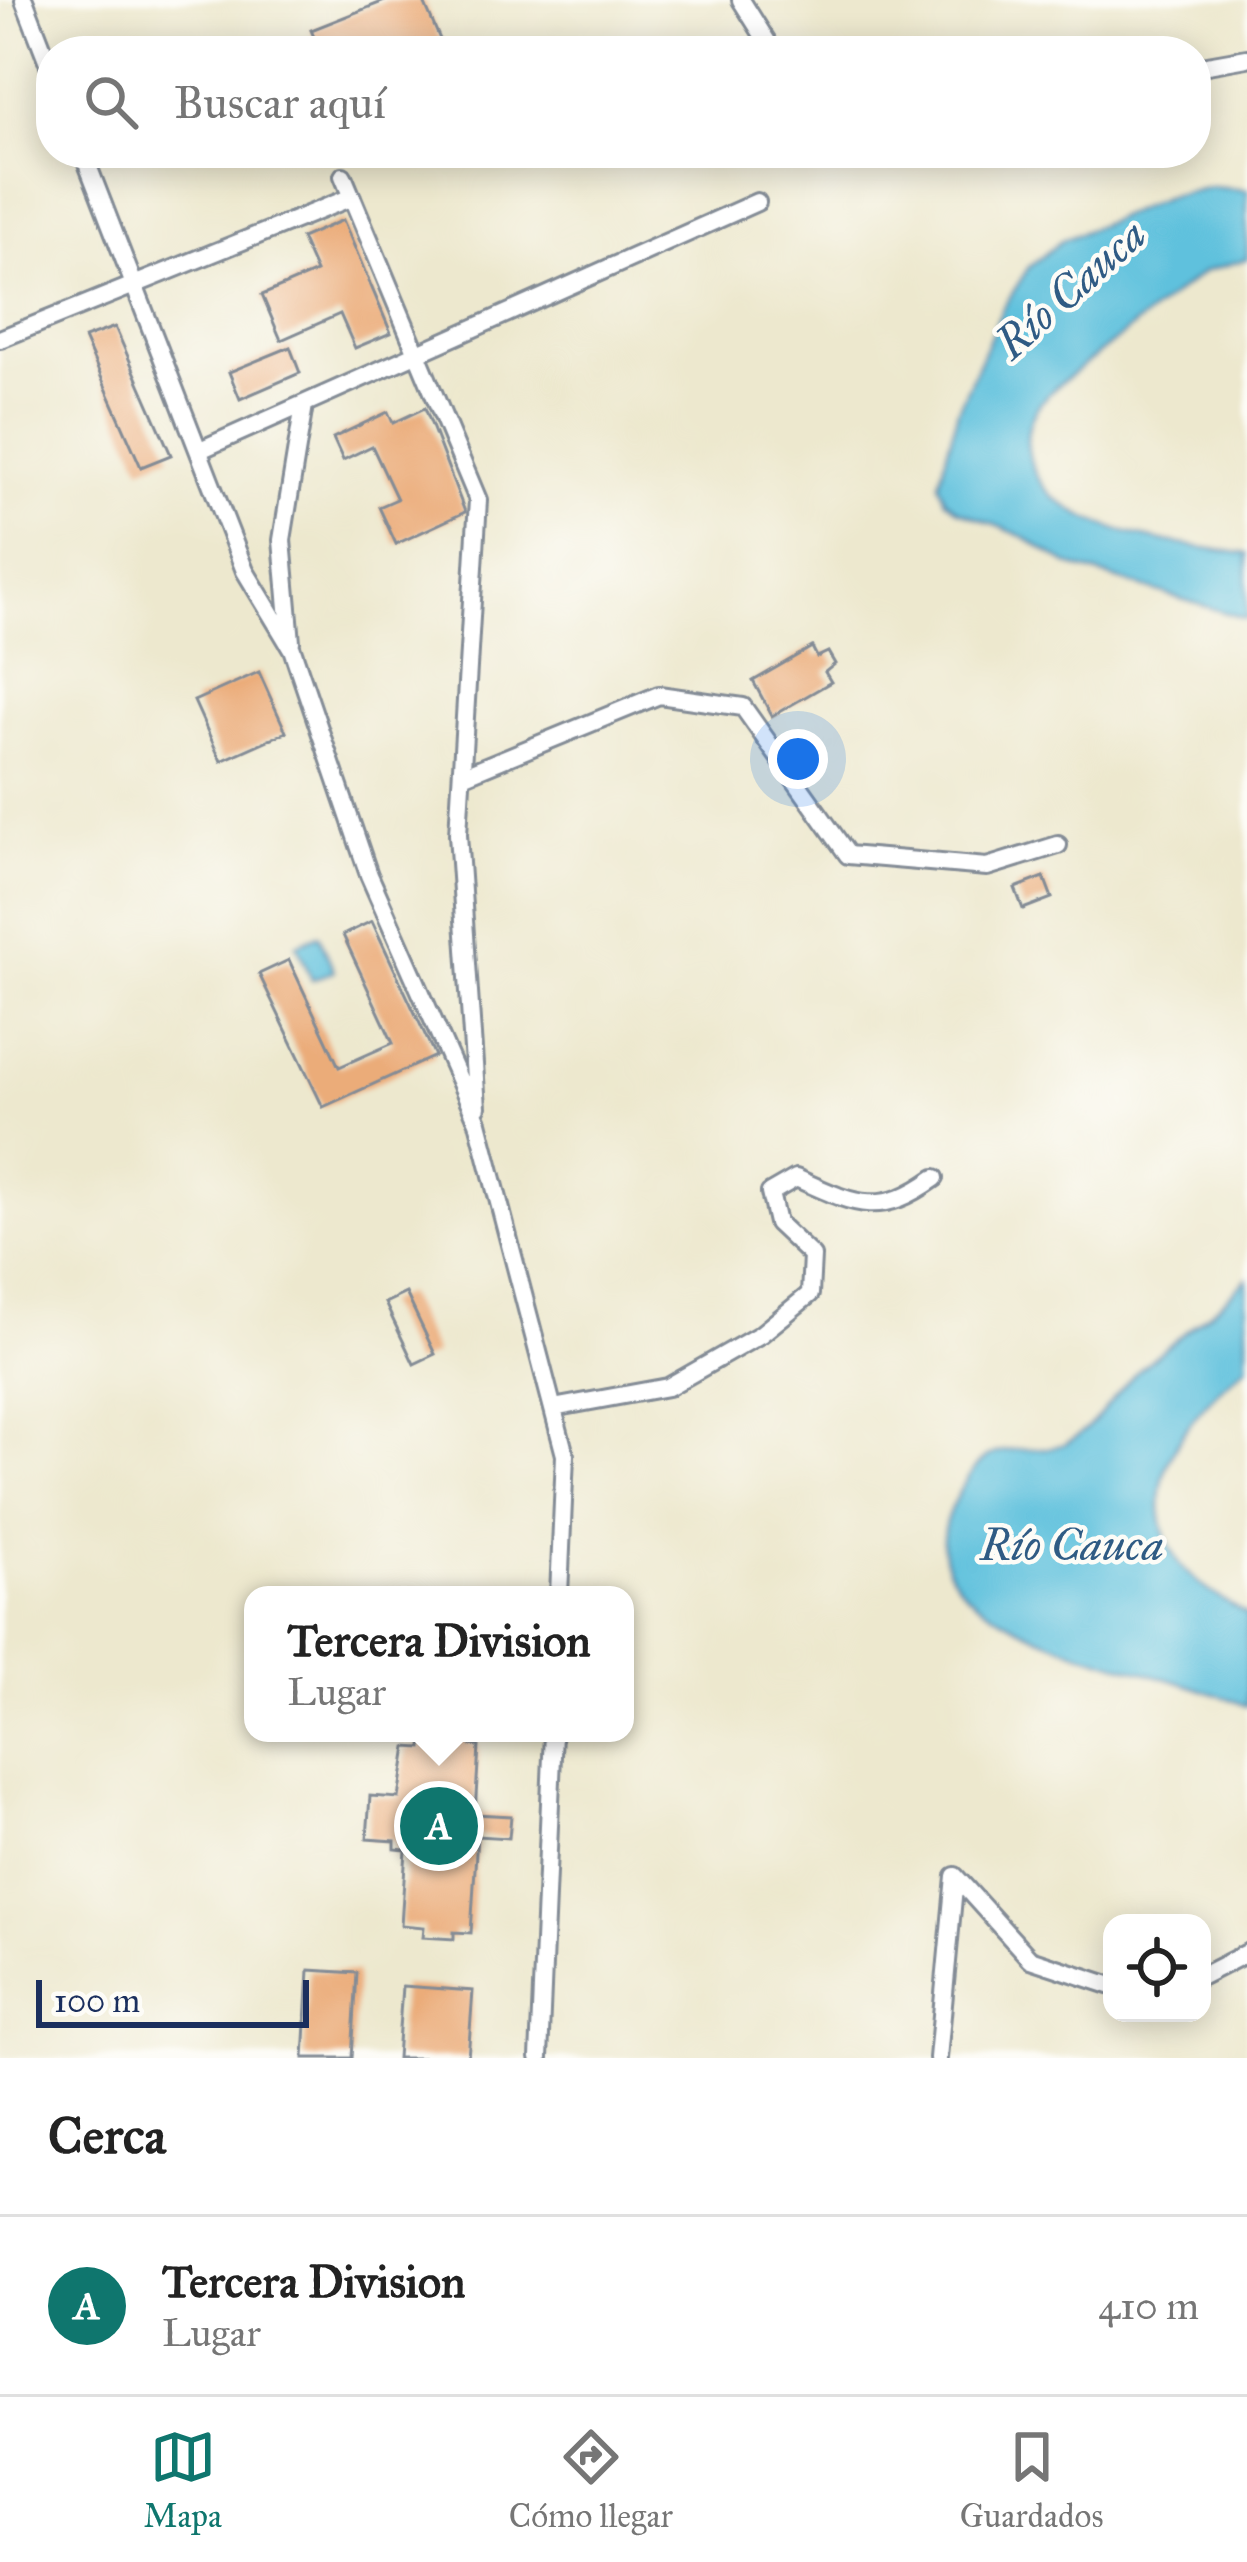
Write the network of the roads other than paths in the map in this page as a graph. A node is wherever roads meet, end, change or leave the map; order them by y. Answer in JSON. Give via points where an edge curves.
{"nodes":[{"id":1,"x":24,"y":0,"type":"edge"},
{"id":2,"x":741,"y":0,"type":"edge"},
{"id":3,"x":38,"y":36,"type":"edge"},
{"id":4,"x":764,"y":36,"type":"edge"},
{"id":5,"x":1247,"y":58,"type":"edge"},
{"id":6,"x":1211,"y":64,"type":"edge"},
{"id":7,"x":89,"y":168,"type":"edge"},
{"id":8,"x":343,"y":176,"type":"dead end"},
{"id":9,"x":352,"y":196,"type":"junction"},
{"id":10,"x":758,"y":202,"type":"dead end"},
{"id":11,"x":135,"y":286,"type":"junction"},
{"id":12,"x":0,"y":339,"type":"edge"},
{"id":13,"x":419,"y":353,"type":"junction"},
{"id":14,"x":304,"y":405,"type":"junction"},
{"id":15,"x":200,"y":450,"type":"junction"},
{"id":16,"x":292,"y":649,"type":"junction"},
{"id":17,"x":461,"y":776,"type":"junction"},
{"id":18,"x":1058,"y":845,"type":"dead end"},
{"id":19,"x":478,"y":1122,"type":"junction"},
{"id":20,"x":935,"y":1178,"type":"dead end"},
{"id":21,"x":553,"y":1408,"type":"junction"},
{"id":22,"x":559,"y":1586,"type":"edge"},
{"id":23,"x":553,"y":1742,"type":"edge"},
{"id":24,"x":1247,"y":1953,"type":"edge"},
{"id":25,"x":1211,"y":1971,"type":"edge"},
{"id":26,"x":1103,"y":1983,"type":"edge"},
{"id":27,"x":539,"y":2058,"type":"edge"},
{"id":28,"x":938,"y":2058,"type":"edge"}],
"edges":[{"from":1,"to":3,"type":"street"},
{"from":2,"to":4,"type":"street"},
{"from":5,"to":6,"type":"street"},
{"from":7,"to":11,"type":"street"},
{"from":8,"to":9,"type":"street"},
{"from":9,"to":11,"type":"street"},
{"from":9,"to":13,"type":"street"},
{"from":10,"to":13,"type":"street"},
{"from":11,"to":12,"type":"street"},
{"from":11,"to":15,"type":"street"},
{"from":13,"to":14,"type":"street"},
{"from":13,"to":17,"type":"street","via":[[478,500]]},
{"from":14,"to":15,"type":"street"},
{"from":14,"to":16,"type":"street","via":[[282,540]]},
{"from":15,"to":16,"type":"street","via":[[245,571]]},
{"from":16,"to":19,"type":"street","via":[[370,875]]},
{"from":17,"to":18,"type":"street","via":[[659,695],[743,707],[848,855],[987,867]]},
{"from":17,"to":19,"type":"street"},
{"from":19,"to":21,"type":"street"},
{"from":20,"to":21,"type":"street","via":[[898,1204],[846,1201],[796,1178],[770,1193],[777,1222],[812,1256],[810,1294],[761,1334],[668,1387]]},
{"from":21,"to":22,"type":"street","via":[[565,1455]]},
{"from":23,"to":27,"type":"street"},
{"from":24,"to":25,"type":"street"},
{"from":26,"to":28,"type":"street","via":[[1030,1959],[955,1876]]}]}
